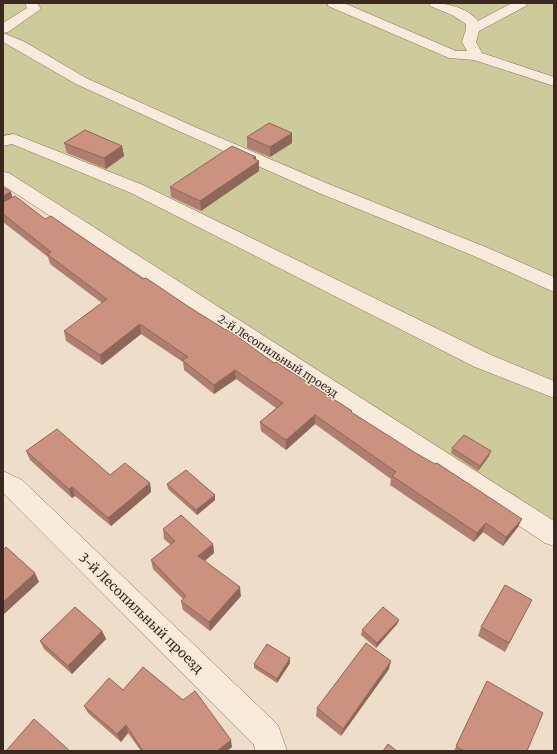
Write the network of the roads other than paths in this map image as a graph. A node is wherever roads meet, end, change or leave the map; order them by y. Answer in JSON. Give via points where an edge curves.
{"nodes":[{"id":1,"x":31,"y":3,"type":"edge"},
{"id":2,"x":333,"y":3,"type":"edge"},
{"id":3,"x":435,"y":3,"type":"edge"},
{"id":4,"x":520,"y":3,"type":"edge"},
{"id":5,"x":473,"y":29,"type":"junction"},
{"id":6,"x":3,"y":30,"type":"edge"},
{"id":7,"x":3,"y":37,"type":"edge"},
{"id":8,"x":476,"y":56,"type":"junction"},
{"id":9,"x":554,"y":82,"type":"edge"},
{"id":10,"x":3,"y":141,"type":"edge"},
{"id":11,"x":3,"y":178,"type":"edge"},
{"id":12,"x":554,"y":285,"type":"edge"},
{"id":13,"x":554,"y":390,"type":"edge"},
{"id":14,"x":3,"y":481,"type":"edge"},
{"id":15,"x":554,"y":535,"type":"edge"},
{"id":16,"x":271,"y":751,"type":"edge"}],
"edges":[{"from":1,"to":6,"type":"street","via":[[34,8]]},
{"from":2,"to":8,"type":"street","via":[[454,55]]},
{"from":3,"to":5,"type":"street","via":[[457,12],[472,22]]},
{"from":4,"to":5,"type":"street"},
{"from":5,"to":8,"type":"street","via":[[469,42]]},
{"from":7,"to":12,"type":"street","via":[[81,81],[189,130]]},
{"from":8,"to":9,"type":"street"},
{"from":10,"to":13,"type":"street","via":[[14,139],[137,189],[483,361]]},
{"from":11,"to":15,"type":"street","name":"2-й Лесопильный проезд"},
{"from":14,"to":16,"type":"street","name":"3-й Лесопильный проезд","via":[[267,736]]}]}
